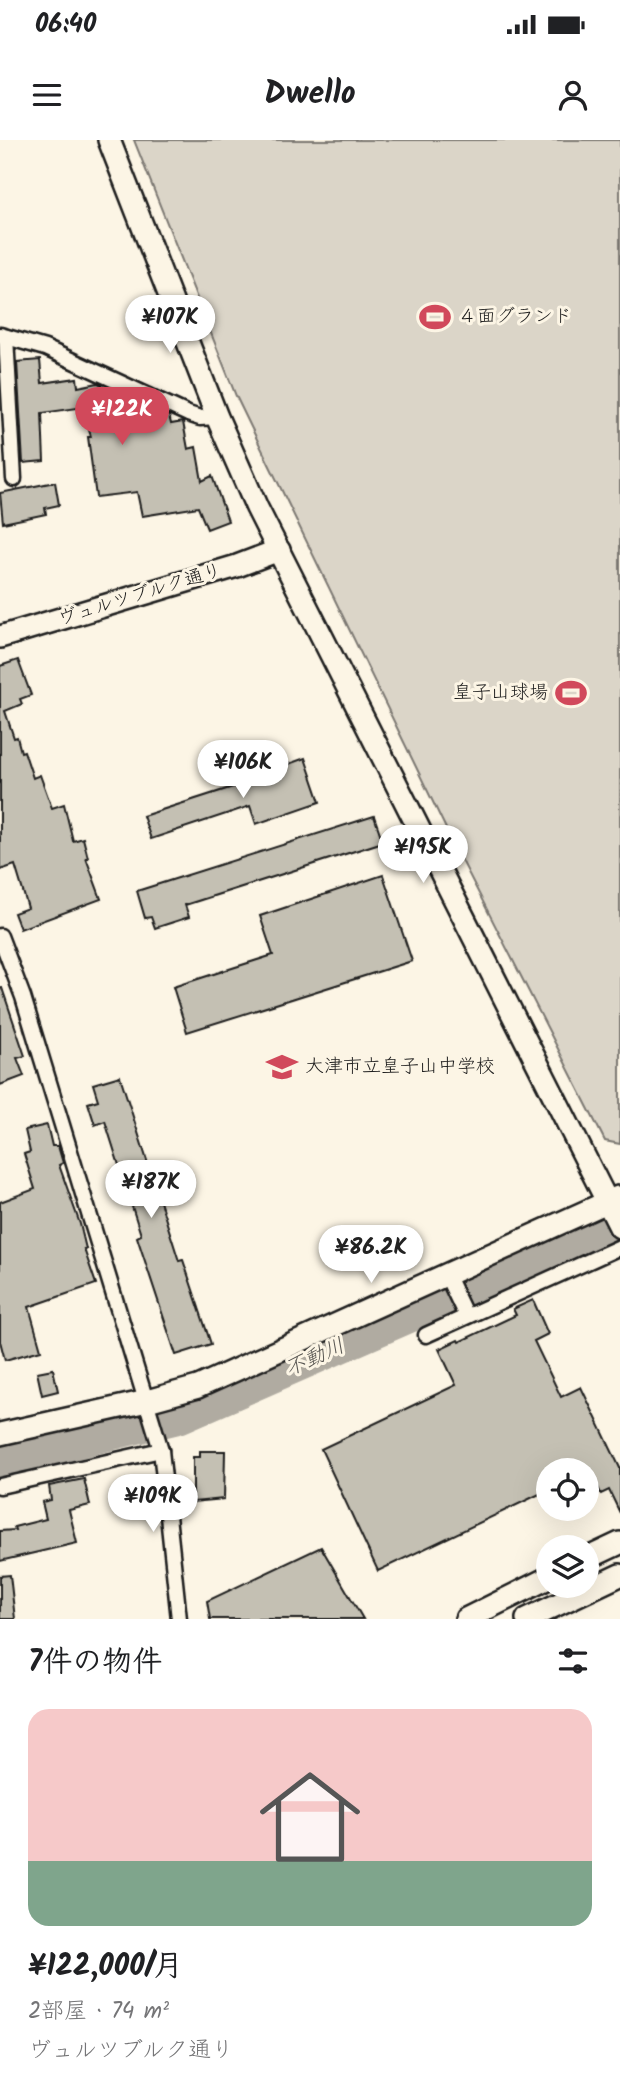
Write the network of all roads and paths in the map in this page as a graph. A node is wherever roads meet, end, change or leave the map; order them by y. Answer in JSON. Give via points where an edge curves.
{"nodes":[{"id":1,"x":109,"y":140,"type":"edge"},
{"id":2,"x":3,"y":336,"type":"edge"},
{"id":3,"x":217,"y":417,"type":"junction"},
{"id":4,"x":14,"y":479,"type":"dead end"},
{"id":5,"x":279,"y":550,"type":"junction"},
{"id":6,"x":0,"y":636,"type":"edge"},
{"id":7,"x":0,"y":936,"type":"edge"},
{"id":8,"x":615,"y":1209,"type":"edge"},
{"id":9,"x":620,"y":1247,"type":"edge"},
{"id":10,"x":446,"y":1274,"type":"junction"},
{"id":11,"x":466,"y":1316,"type":"junction"},
{"id":12,"x":426,"y":1335,"type":"dead end"},
{"id":13,"x":148,"y":1406,"type":"junction"},
{"id":14,"x":0,"y":1434,"type":"edge"},
{"id":15,"x":160,"y":1446,"type":"junction"},
{"id":16,"x":0,"y":1486,"type":"edge"},
{"id":17,"x":620,"y":1543,"type":"edge"},
{"id":18,"x":599,"y":1553,"type":"edge"},
{"id":19,"x":620,"y":1575,"type":"edge"},
{"id":20,"x":536,"y":1584,"type":"edge"},
{"id":21,"x":179,"y":1619,"type":"edge"},
{"id":22,"x":466,"y":1619,"type":"edge"},
{"id":23,"x":527,"y":1619,"type":"edge"}],
"edges":[{"from":1,"to":3,"type":"street"},
{"from":2,"to":3,"type":"street","via":[[46,348],[188,414]]},
{"from":2,"to":4,"type":"street"},
{"from":3,"to":5,"type":"street"},
{"from":5,"to":6,"type":"street","name":"ヴュルツブルク通り"},
{"from":5,"to":8,"type":"street"},
{"from":7,"to":13,"type":"street","via":[[23,997]]},
{"from":8,"to":10,"type":"street"},
{"from":9,"to":11,"type":"street"},
{"from":10,"to":11,"type":"street"},
{"from":10,"to":13,"type":"street"},
{"from":11,"to":12,"type":"street"},
{"from":13,"to":14,"type":"street"},
{"from":13,"to":15,"type":"street"},
{"from":15,"to":16,"type":"street"},
{"from":15,"to":21,"type":"street"},
{"from":17,"to":18,"type":"street"},
{"from":19,"to":23,"type":"street"},
{"from":20,"to":22,"type":"street"}]}
